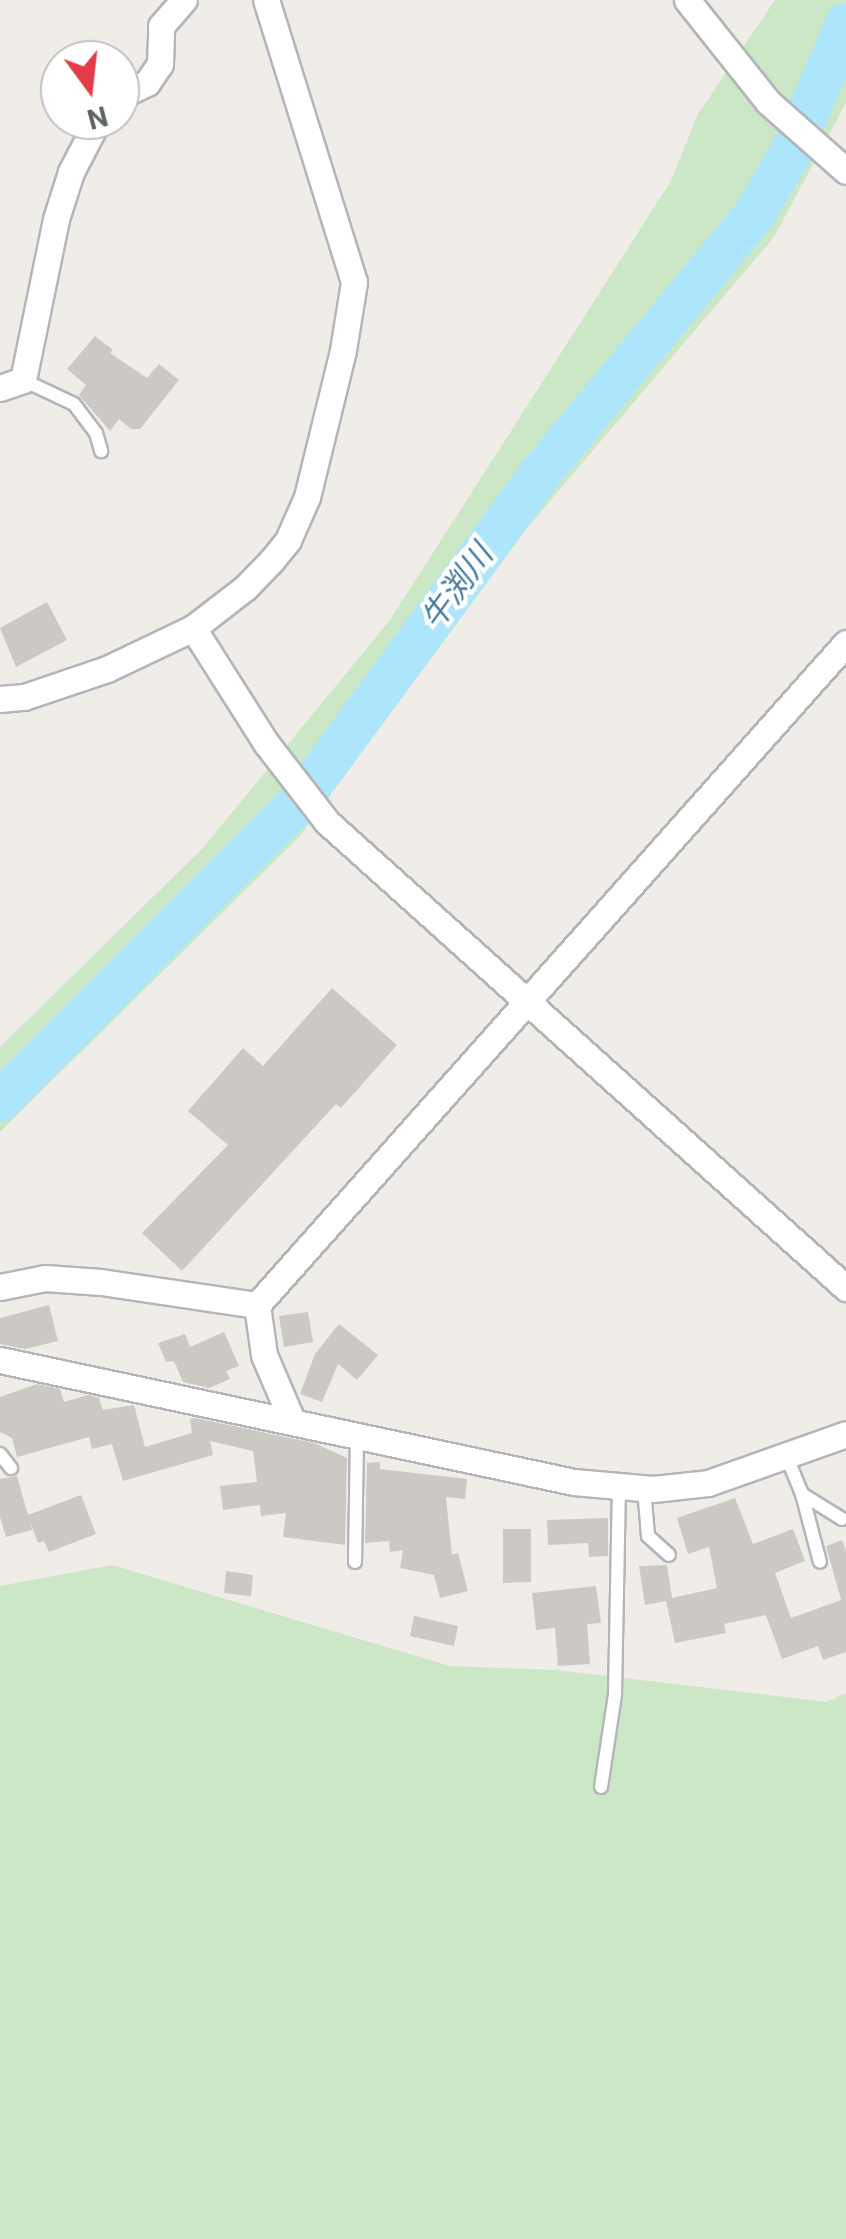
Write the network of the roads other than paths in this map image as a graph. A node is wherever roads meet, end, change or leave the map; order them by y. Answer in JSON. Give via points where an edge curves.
{"nodes":[{"id":1,"x":184,"y":0,"type":"edge"},
{"id":2,"x":266,"y":0,"type":"edge"},
{"id":3,"x":687,"y":0,"type":"edge"},
{"id":4,"x":140,"y":86,"type":"edge"},
{"id":5,"x":88,"y":140,"type":"edge"},
{"id":6,"x":846,"y":171,"type":"edge"},
{"id":7,"x":12,"y":384,"type":"edge"},
{"id":8,"x":100,"y":451,"type":"dead end"},
{"id":9,"x":192,"y":628,"type":"junction"},
{"id":10,"x":846,"y":644,"type":"edge"},
{"id":11,"x":0,"y":699,"type":"edge"},
{"id":12,"x":527,"y":1001,"type":"junction"},
{"id":13,"x":0,"y":1287,"type":"edge"},
{"id":14,"x":846,"y":1288,"type":"edge"},
{"id":15,"x":256,"y":1305,"type":"junction"},
{"id":16,"x":0,"y":1360,"type":"edge"},
{"id":17,"x":291,"y":1418,"type":"junction"},
{"id":18,"x":846,"y":1434,"type":"edge"},
{"id":19,"x":357,"y":1438,"type":"junction"},
{"id":20,"x":0,"y":1454,"type":"edge"},
{"id":21,"x":786,"y":1456,"type":"junction"},
{"id":22,"x":11,"y":1468,"type":"dead end"},
{"id":23,"x":631,"y":1487,"type":"junction"},
{"id":24,"x":802,"y":1494,"type":"junction"},
{"id":25,"x":842,"y":1519,"type":"dead end"},
{"id":26,"x":669,"y":1555,"type":"dead end"},
{"id":27,"x":356,"y":1562,"type":"dead end"},
{"id":28,"x":820,"y":1562,"type":"dead end"},
{"id":29,"x":602,"y":1786,"type":"dead end"}],
"edges":[{"from":1,"to":4,"type":"street","via":[[161,26],[160,64]]},
{"from":2,"to":9,"type":"street","via":[[354,282],[308,497],[280,550],[246,587]]},
{"from":3,"to":6,"type":"street","via":[[768,102]]},
{"from":5,"to":7,"type":"street","via":[[56,219]]},
{"from":7,"to":8,"type":"lane","via":[[74,404]]},
{"from":9,"to":11,"type":"street","via":[[107,669]]},
{"from":9,"to":12,"type":"street","via":[[320,814]]},
{"from":10,"to":12,"type":"street"},
{"from":12,"to":14,"type":"street"},
{"from":12,"to":15,"type":"street"},
{"from":13,"to":15,"type":"street","via":[[46,1278]]},
{"from":15,"to":17,"type":"street","via":[[264,1355]]},
{"from":16,"to":17,"type":"street"},
{"from":17,"to":19,"type":"street"},
{"from":18,"to":21,"type":"street"},
{"from":19,"to":23,"type":"street","via":[[574,1482]]},
{"from":19,"to":27,"type":"lane"},
{"from":20,"to":22,"type":"lane"},
{"from":21,"to":23,"type":"street","via":[[708,1483]]},
{"from":21,"to":24,"type":"lane"},
{"from":23,"to":26,"type":"lane","via":[[648,1536]]},
{"from":23,"to":29,"type":"lane"},
{"from":24,"to":25,"type":"lane"},
{"from":24,"to":28,"type":"lane"}]}
